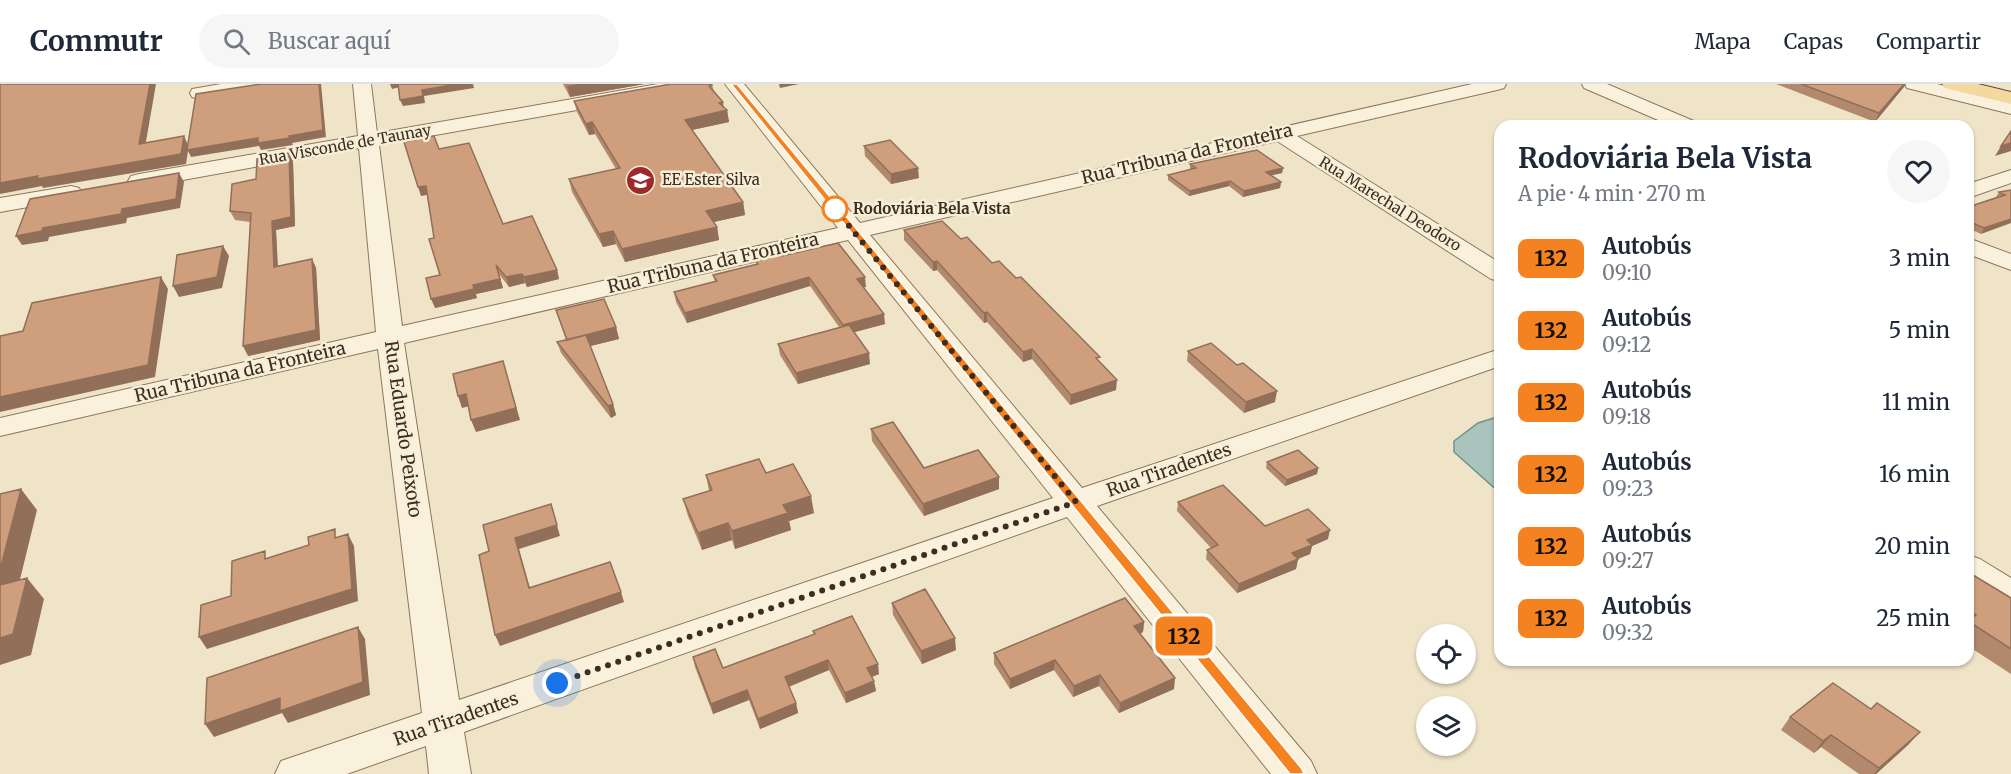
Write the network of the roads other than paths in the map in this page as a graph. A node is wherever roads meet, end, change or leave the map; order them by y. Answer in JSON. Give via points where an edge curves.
{"nodes":[{"id":1,"x":258,"y":84,"type":"edge"},
{"id":2,"x":362,"y":84,"type":"edge"},
{"id":3,"x":690,"y":84,"type":"edge"},
{"id":4,"x":734,"y":84,"type":"edge"},
{"id":5,"x":1497,"y":84,"type":"edge"},
{"id":6,"x":1591,"y":84,"type":"edge"},
{"id":7,"x":1914,"y":84,"type":"edge"},
{"id":8,"x":1952,"y":84,"type":"edge"},
{"id":9,"x":199,"y":93,"type":"edge"},
{"id":10,"x":2011,"y":98,"type":"edge"},
{"id":11,"x":2011,"y":108,"type":"edge"},
{"id":12,"x":1675,"y":120,"type":"edge"},
{"id":13,"x":1279,"y":134,"type":"junction"},
{"id":14,"x":368,"y":140,"type":"junction"},
{"id":15,"x":2011,"y":176,"type":"edge"},
{"id":16,"x":115,"y":185,"type":"edge"},
{"id":17,"x":92,"y":189,"type":"edge"},
{"id":18,"x":1974,"y":189,"type":"edge"},
{"id":19,"x":0,"y":205,"type":"edge"},
{"id":20,"x":852,"y":231,"type":"junction"},
{"id":21,"x":1974,"y":247,"type":"edge"},
{"id":22,"x":2011,"y":262,"type":"edge"},
{"id":23,"x":1494,"y":270,"type":"edge"},
{"id":24,"x":390,"y":337,"type":"junction"},
{"id":25,"x":1494,"y":359,"type":"edge"},
{"id":26,"x":0,"y":427,"type":"edge"},
{"id":27,"x":1076,"y":502,"type":"junction"},
{"id":28,"x":1974,"y":572,"type":"edge"},
{"id":29,"x":2011,"y":595,"type":"edge"},
{"id":30,"x":444,"y":723,"type":"junction"},
{"id":31,"x":296,"y":774,"type":"edge"},
{"id":32,"x":450,"y":774,"type":"edge"},
{"id":33,"x":1296,"y":774,"type":"edge"}],
"edges":[{"from":1,"to":9,"type":"street"},
{"from":2,"to":14,"type":"street","name":"Rua Eduardo Peixoto"},
{"from":3,"to":14,"type":"street","name":"Rua Visconde de Taunay"},
{"from":4,"to":20,"type":"street"},
{"from":5,"to":13,"type":"street","name":"Rua Tribuna da Fronteira"},
{"from":6,"to":12,"type":"street"},
{"from":7,"to":11,"type":"street"},
{"from":8,"to":10,"type":"main road"},
{"from":13,"to":20,"type":"street","name":"Rua Tribuna da Fronteira"},
{"from":13,"to":23,"type":"street","name":"Rua Marechal Deodoro"},
{"from":14,"to":16,"type":"street","name":"Rua Visconde de Taunay"},
{"from":14,"to":24,"type":"street","name":"Rua Eduardo Peixoto"},
{"from":15,"to":18,"type":"street"},
{"from":17,"to":19,"type":"street"},
{"from":20,"to":24,"type":"street","name":"Rua Tribuna da Fronteira"},
{"from":20,"to":27,"type":"street"},
{"from":21,"to":22,"type":"street"},
{"from":24,"to":26,"type":"street","name":"Rua Tribuna da Fronteira"},
{"from":24,"to":30,"type":"street","name":"Rua Eduardo Peixoto"},
{"from":25,"to":27,"type":"street","name":"Rua Tiradentes"},
{"from":27,"to":30,"type":"street","name":"Rua Tiradentes"},
{"from":27,"to":33,"type":"street"},
{"from":28,"to":29,"type":"street"},
{"from":30,"to":31,"type":"street","name":"Rua Tiradentes"},
{"from":30,"to":32,"type":"street","name":"Rua Eduardo Peixoto"}]}
